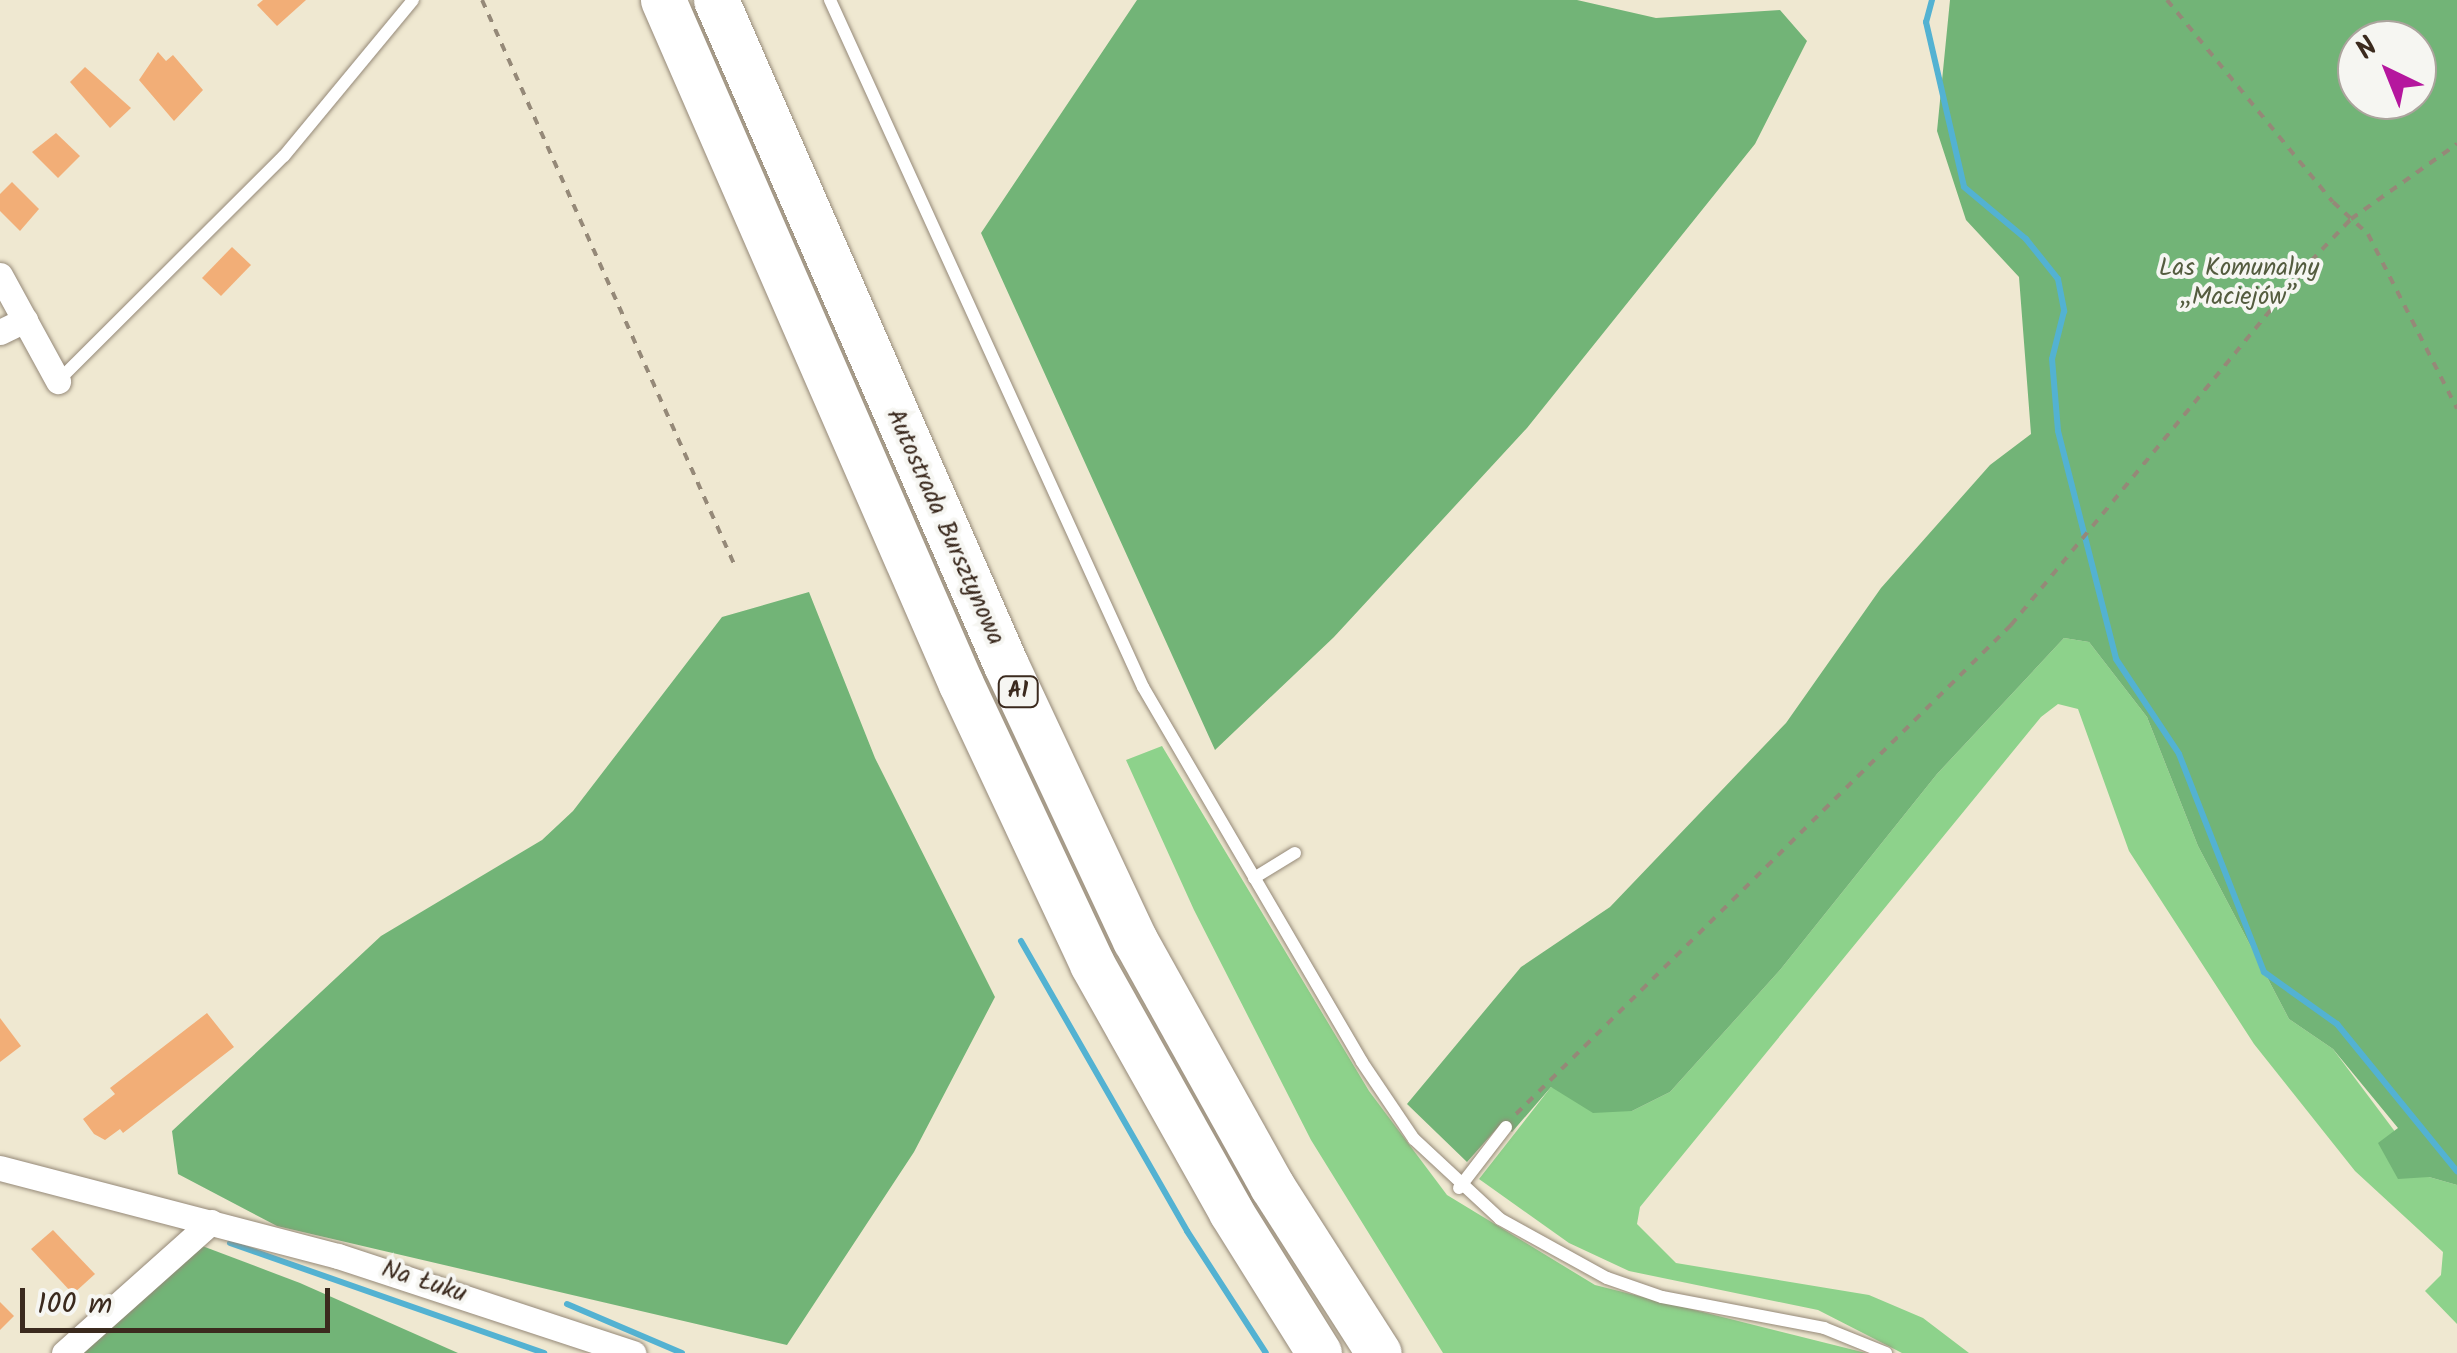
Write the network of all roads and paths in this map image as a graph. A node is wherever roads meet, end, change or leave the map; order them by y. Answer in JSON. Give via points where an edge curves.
{"nodes":[{"id":1,"x":413,"y":0,"type":"edge"},
{"id":2,"x":482,"y":0,"type":"edge"},
{"id":3,"x":663,"y":0,"type":"edge"},
{"id":4,"x":716,"y":0,"type":"edge"},
{"id":5,"x":830,"y":0,"type":"edge"},
{"id":6,"x":2167,"y":0,"type":"edge"},
{"id":7,"x":2457,"y":144,"type":"edge"},
{"id":8,"x":2351,"y":219,"type":"junction"},
{"id":9,"x":0,"y":274,"type":"edge"},
{"id":10,"x":25,"y":320,"type":"junction"},
{"id":11,"x":0,"y":332,"type":"edge"},
{"id":12,"x":58,"y":381,"type":"joint"},
{"id":13,"x":2457,"y":409,"type":"edge"},
{"id":14,"x":734,"y":564,"type":"dead end"},
{"id":15,"x":1294,"y":853,"type":"dead end"},
{"id":16,"x":1254,"y":878,"type":"junction"},
{"id":17,"x":1506,"y":1126,"type":"joint"},
{"id":18,"x":0,"y":1168,"type":"edge"},
{"id":19,"x":1459,"y":1188,"type":"junction"},
{"id":20,"x":211,"y":1222,"type":"junction"},
{"id":21,"x":64,"y":1353,"type":"edge"},
{"id":22,"x":633,"y":1353,"type":"edge"},
{"id":23,"x":1320,"y":1353,"type":"edge"},
{"id":24,"x":1379,"y":1353,"type":"edge"},
{"id":25,"x":1886,"y":1353,"type":"edge"}],
"edges":[{"from":1,"to":12,"type":"lane","via":[[284,156]]},
{"from":2,"to":14,"type":"path"},
{"from":3,"to":23,"type":"highway","name":"Autostrada Bursztynowa","number":"A1","via":[[953,668],[1084,948],[1222,1196]]},
{"from":4,"to":24,"type":"highway","name":"Autostrada Bursztynowa","number":"A1","via":[[990,630],[1119,907],[1272,1186]]},
{"from":5,"to":16,"type":"lane","via":[[1143,687]]},
{"from":6,"to":8,"type":"path"},
{"from":7,"to":8,"type":"path"},
{"from":8,"to":13,"type":"path","via":[[2378,250]]},
{"from":8,"to":17,"type":"path","via":[[2011,625],[1537,1086]]},
{"from":9,"to":10,"type":"street"},
{"from":10,"to":11,"type":"street"},
{"from":10,"to":12,"type":"street"},
{"from":15,"to":16,"type":"lane"},
{"from":16,"to":19,"type":"lane","via":[[1362,1062],[1414,1139]]},
{"from":17,"to":19,"type":"lane"},
{"from":18,"to":20,"type":"street","name":"Na Łuku"},
{"from":19,"to":25,"type":"lane","via":[[1552,1252],[1606,1278],[1662,1296],[1824,1328]]},
{"from":20,"to":21,"type":"street"},
{"from":20,"to":22,"type":"street","name":"Na Łuku","via":[[379,1268]]}]}
